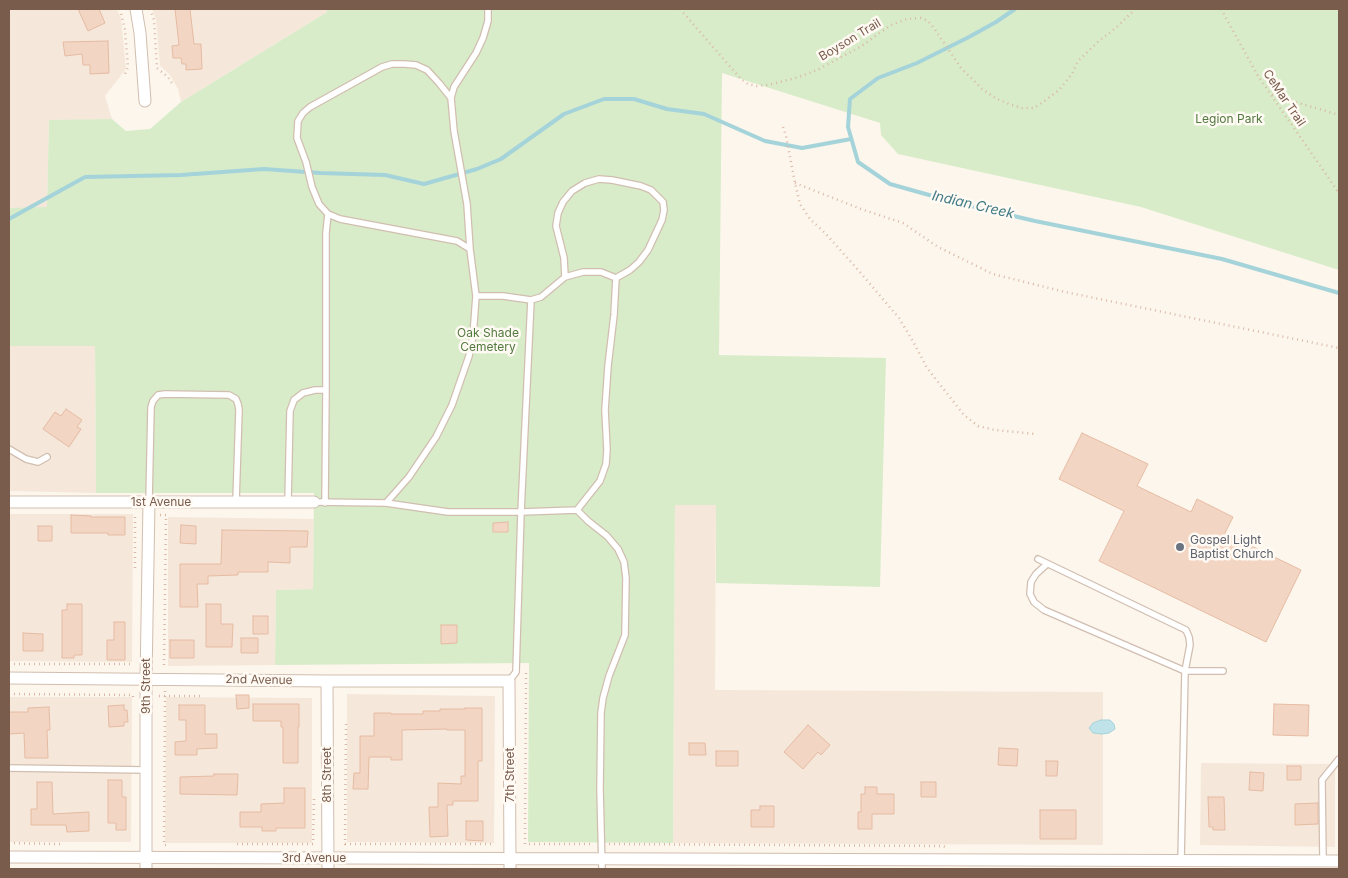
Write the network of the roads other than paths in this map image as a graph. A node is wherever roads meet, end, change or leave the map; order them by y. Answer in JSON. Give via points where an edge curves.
{"nodes":[{"id":1,"x":136,"y":9,"type":"edge"},
{"id":2,"x":488,"y":9,"type":"edge"},
{"id":3,"x":451,"y":98,"type":"junction"},
{"id":4,"x":145,"y":101,"type":"dead end"},
{"id":5,"x":328,"y":214,"type":"junction"},
{"id":6,"x":470,"y":249,"type":"junction"},
{"id":7,"x":565,"y":277,"type":"junction"},
{"id":8,"x":616,"y":278,"type":"junction"},
{"id":9,"x":476,"y":296,"type":"junction"},
{"id":10,"x":531,"y":300,"type":"junction"},
{"id":11,"x":326,"y":390,"type":"junction"},
{"id":12,"x":9,"y":449,"type":"edge"},
{"id":13,"x":47,"y":457,"type":"dead end"},
{"id":14,"x":9,"y":502,"type":"edge"},
{"id":15,"x":149,"y":502,"type":"junction"},
{"id":16,"x":236,"y":502,"type":"junction"},
{"id":17,"x":288,"y":502,"type":"junction"},
{"id":18,"x":319,"y":503,"type":"junction"},
{"id":19,"x":386,"y":503,"type":"junction"},
{"id":20,"x":577,"y":510,"type":"junction"},
{"id":21,"x":521,"y":512,"type":"junction"},
{"id":22,"x":1038,"y":559,"type":"dead end"},
{"id":23,"x":1047,"y":564,"type":"junction"},
{"id":24,"x":1185,"y":671,"type":"junction"},
{"id":25,"x":1223,"y":671,"type":"dead end"},
{"id":26,"x":9,"y":678,"type":"edge"},
{"id":27,"x":146,"y":679,"type":"junction"},
{"id":28,"x":327,"y":681,"type":"junction"},
{"id":29,"x":510,"y":681,"type":"junction"},
{"id":30,"x":1339,"y":759,"type":"edge"},
{"id":31,"x":9,"y":768,"type":"edge"},
{"id":32,"x":146,"y":770,"type":"junction"},
{"id":33,"x":9,"y":857,"type":"edge"},
{"id":34,"x":1323,"y":861,"type":"junction"},
{"id":35,"x":1339,"y":861,"type":"edge"},
{"id":36,"x":146,"y":863,"type":"edge"},
{"id":37,"x":328,"y":864,"type":"edge"},
{"id":38,"x":510,"y":864,"type":"edge"},
{"id":39,"x":602,"y":864,"type":"edge"},
{"id":40,"x":689,"y":864,"type":"edge"},
{"id":41,"x":1186,"y":864,"type":"edge"},
{"id":42,"x":1026,"y":865,"type":"edge"}],
"edges":[{"from":1,"to":4,"type":"street"},
{"from":2,"to":3,"type":"lane","via":[[488,21],[476,53],[454,87]]},
{"from":3,"to":5,"type":"lane","via":[[427,70],[416,65],[398,64],[382,67],[303,113],[297,130],[300,146],[312,187],[319,204]]},
{"from":3,"to":6,"type":"lane","via":[[467,204]]},
{"from":5,"to":6,"type":"lane","via":[[457,242]]},
{"from":5,"to":11,"type":"lane"},
{"from":6,"to":9,"type":"lane"},
{"from":7,"to":8,"type":"lane","via":[[601,272]]},
{"from":7,"to":8,"type":"lane","via":[[556,226],[558,213],[572,192],[599,179],[641,186],[663,202],[662,220],[648,250],[630,270]]},
{"from":7,"to":10,"type":"lane","via":[[541,297]]},
{"from":8,"to":20,"type":"lane","via":[[605,410],[606,464],[600,480]]},
{"from":9,"to":10,"type":"lane"},
{"from":9,"to":19,"type":"lane","via":[[469,356],[452,405],[436,437],[409,477]]},
{"from":10,"to":21,"type":"lane"},
{"from":11,"to":17,"type":"lane","via":[[303,393],[294,400],[290,411]]},
{"from":11,"to":18,"type":"lane"},
{"from":12,"to":13,"type":"lane","via":[[38,462]]},
{"from":14,"to":15,"type":"street","name":"1st Avenue"},
{"from":15,"to":16,"type":"street","name":"1st Avenue"},
{"from":15,"to":16,"type":"lane","via":[[151,407],[158,395],[165,394],[229,395],[236,399],[239,410]]},
{"from":15,"to":27,"type":"street","name":"9th Street"},
{"from":16,"to":17,"type":"street","name":"1st Avenue"},
{"from":17,"to":18,"type":"street","name":"1st Avenue"},
{"from":18,"to":19,"type":"lane"},
{"from":19,"to":21,"type":"lane","via":[[448,512]]},
{"from":20,"to":21,"type":"lane"},
{"from":20,"to":39,"type":"lane","via":[[608,536],[618,549],[626,578],[625,634],[609,676],[601,713]]},
{"from":21,"to":29,"type":"lane","via":[[516,672]]},
{"from":22,"to":23,"type":"lane"},
{"from":23,"to":24,"type":"lane","via":[[1186,630],[1190,645]]},
{"from":23,"to":24,"type":"lane","via":[[1031,582],[1030,594],[1044,610]]},
{"from":24,"to":25,"type":"lane"},
{"from":24,"to":41,"type":"lane"},
{"from":26,"to":27,"type":"street","name":"2nd Avenue"},
{"from":27,"to":28,"type":"street","name":"2nd Avenue"},
{"from":27,"to":32,"type":"street","name":"9th Street"},
{"from":28,"to":29,"type":"street","name":"2nd Avenue"},
{"from":28,"to":37,"type":"street","name":"8th Street"},
{"from":29,"to":38,"type":"street","name":"7th Street"},
{"from":30,"to":34,"type":"lane","via":[[1322,780]]},
{"from":31,"to":32,"type":"lane"},
{"from":32,"to":36,"type":"street","name":"9th Street"},
{"from":33,"to":36,"type":"street","name":"3rd Avenue"},
{"from":34,"to":35,"type":"street","name":"3rd Avenue"},
{"from":34,"to":41,"type":"street","name":"3rd Avenue"},
{"from":36,"to":37,"type":"street","name":"3rd Avenue"},
{"from":37,"to":38,"type":"street","name":"3rd Avenue"},
{"from":38,"to":39,"type":"street","name":"3rd Avenue"},
{"from":39,"to":40,"type":"street","name":"3rd Avenue"},
{"from":40,"to":42,"type":"street","name":"3rd Avenue"},
{"from":41,"to":42,"type":"street","name":"3rd Avenue"}]}
